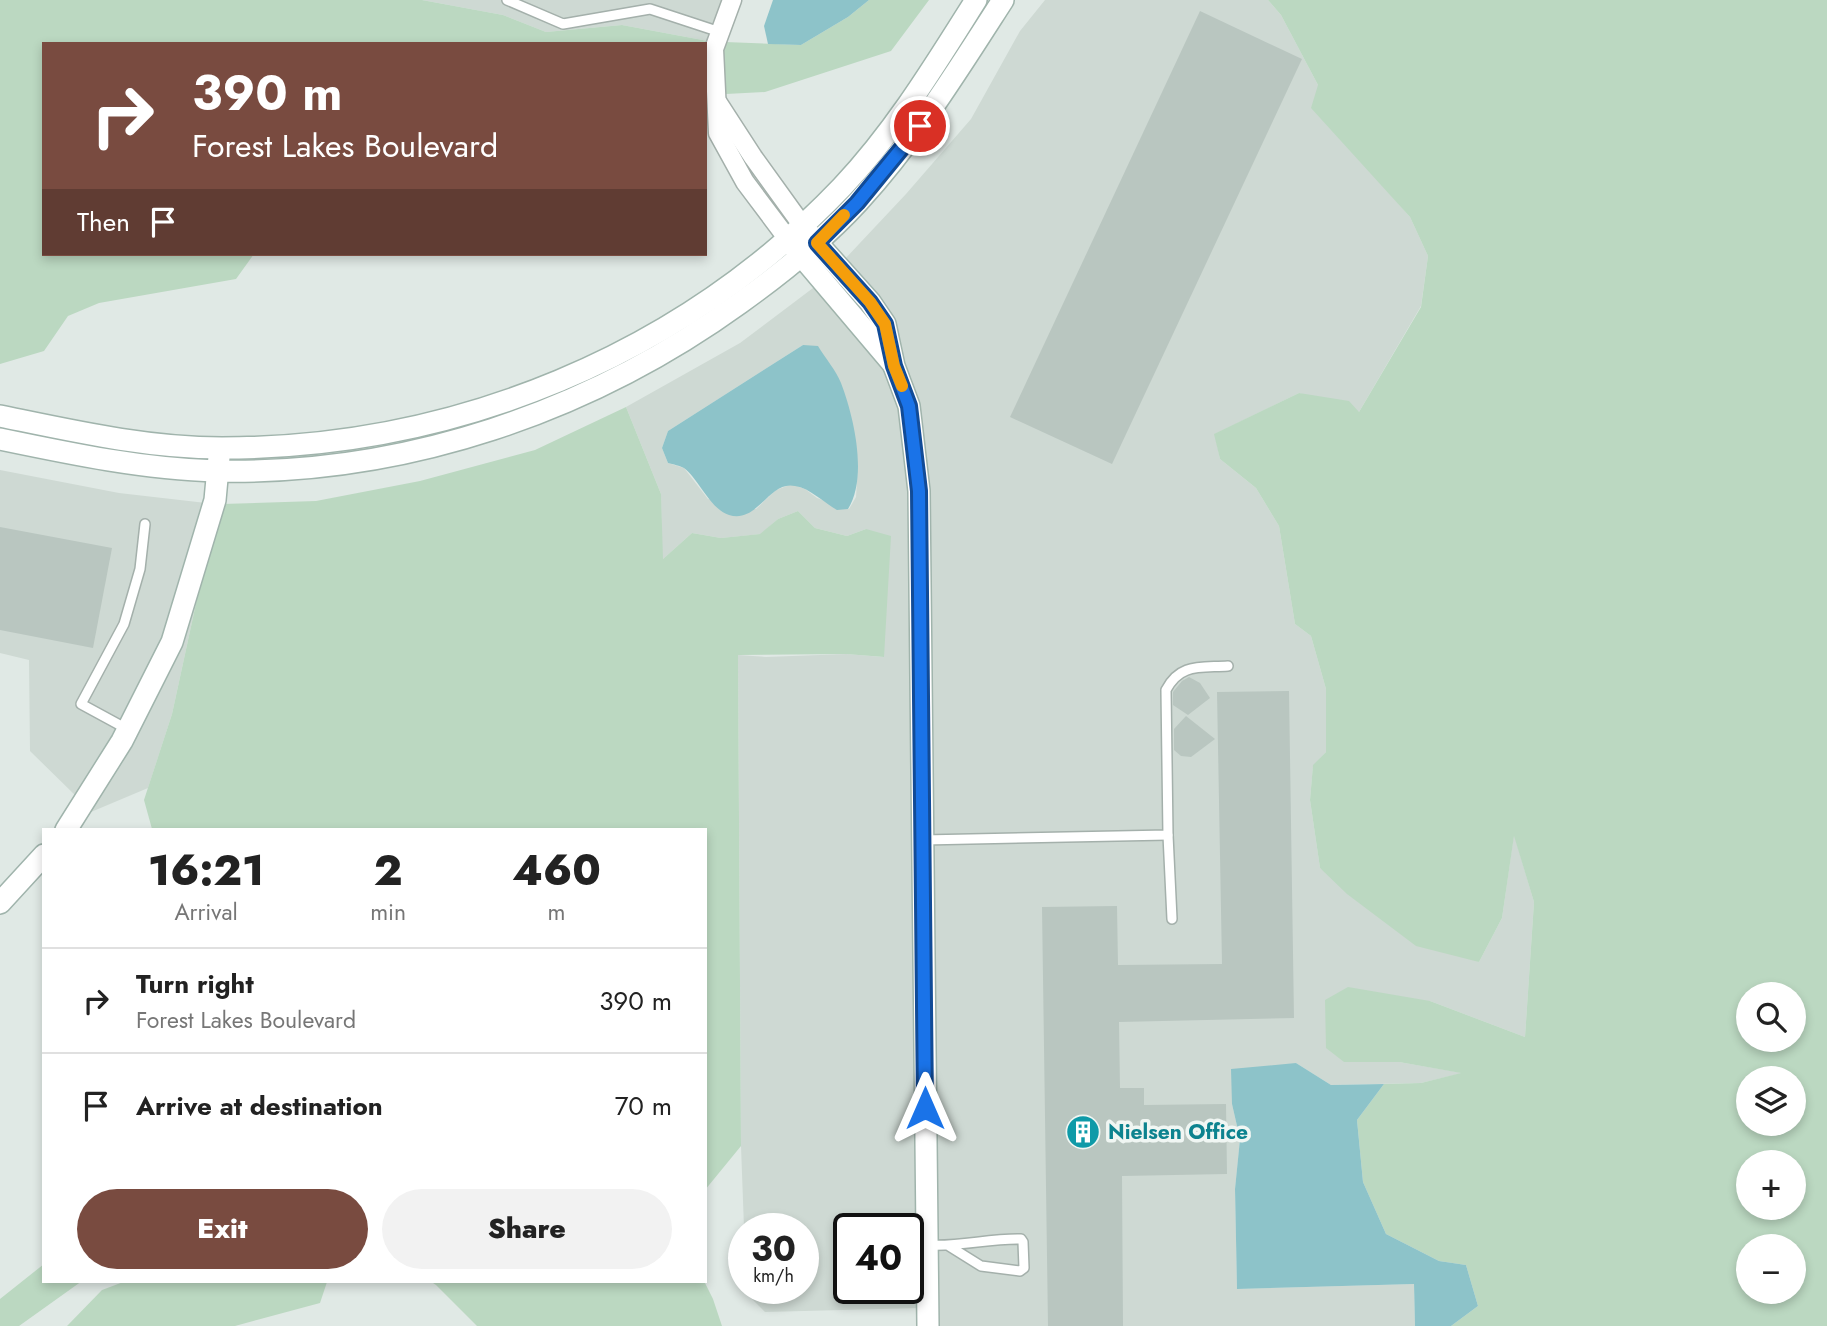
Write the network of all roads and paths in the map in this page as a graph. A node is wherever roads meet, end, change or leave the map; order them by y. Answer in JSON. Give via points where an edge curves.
{"nodes":[{"id":1,"x":507,"y":0,"type":"edge"},
{"id":2,"x":732,"y":0,"type":"edge"},
{"id":3,"x":976,"y":0,"type":"edge"},
{"id":4,"x":1003,"y":0,"type":"edge"},
{"id":5,"x":650,"y":5,"type":"edge"},
{"id":6,"x":720,"y":32,"type":"junction"},
{"id":7,"x":794,"y":231,"type":"junction"},
{"id":8,"x":809,"y":249,"type":"junction"},
{"id":9,"x":0,"y":416,"type":"edge"},
{"id":10,"x":0,"y":439,"type":"edge"},
{"id":11,"x":220,"y":448,"type":"junction"},
{"id":12,"x":218,"y":471,"type":"junction"},
{"id":13,"x":145,"y":524,"type":"dead end"},
{"id":14,"x":1228,"y":666,"type":"dead end"},
{"id":15,"x":128,"y":730,"type":"junction"},
{"id":16,"x":67,"y":828,"type":"edge"},
{"id":17,"x":1168,"y":835,"type":"junction"},
{"id":18,"x":923,"y":840,"type":"junction"},
{"id":19,"x":42,"y":857,"type":"edge"},
{"id":20,"x":0,"y":902,"type":"edge"},
{"id":21,"x":1172,"y":919,"type":"dead end"},
{"id":22,"x":927,"y":1245,"type":"junction"},
{"id":23,"x":949,"y":1246,"type":"junction"},
{"id":24,"x":928,"y":1326,"type":"edge"}],
"edges":[{"from":1,"to":5,"type":"lane","via":[[563,24]]},
{"from":2,"to":6,"type":"street"},
{"from":3,"to":7,"type":"main road","via":[[886,135],[842,187]]},
{"from":4,"to":8,"type":"main road","via":[[905,146],[857,203]]},
{"from":5,"to":6,"type":"lane"},
{"from":6,"to":7,"type":"street","via":[[714,49],[718,103]]},
{"from":7,"to":8,"type":"main road"},
{"from":7,"to":11,"type":"main road","via":[[748,272],[692,312],[620,355],[563,381],[421,426],[355,439]]},
{"from":8,"to":12,"type":"main road","via":[[673,349],[572,401],[514,423],[422,449],[360,460]]},
{"from":8,"to":18,"type":"main road","via":[[894,366],[909,406],[919,491]]},
{"from":9,"to":11,"type":"main road","via":[[117,439]]},
{"from":10,"to":12,"type":"main road","via":[[123,463]]},
{"from":11,"to":12,"type":"main road"},
{"from":12,"to":15,"type":"main road","via":[[215,500],[172,642]]},
{"from":13,"to":15,"type":"lane","via":[[140,569],[124,624],[80,704]]},
{"from":14,"to":17,"type":"lane","via":[[1186,669],[1172,677],[1166,690]]},
{"from":15,"to":16,"type":"main road"},
{"from":17,"to":18,"type":"lane"},
{"from":17,"to":21,"type":"lane"},
{"from":18,"to":22,"type":"main road"},
{"from":19,"to":20,"type":"main road"},
{"from":22,"to":23,"type":"lane"},
{"from":22,"to":24,"type":"main road"},
{"from":23,"to":23,"type":"lane","via":[[1021,1239],[1024,1268],[981,1266]]}]}
